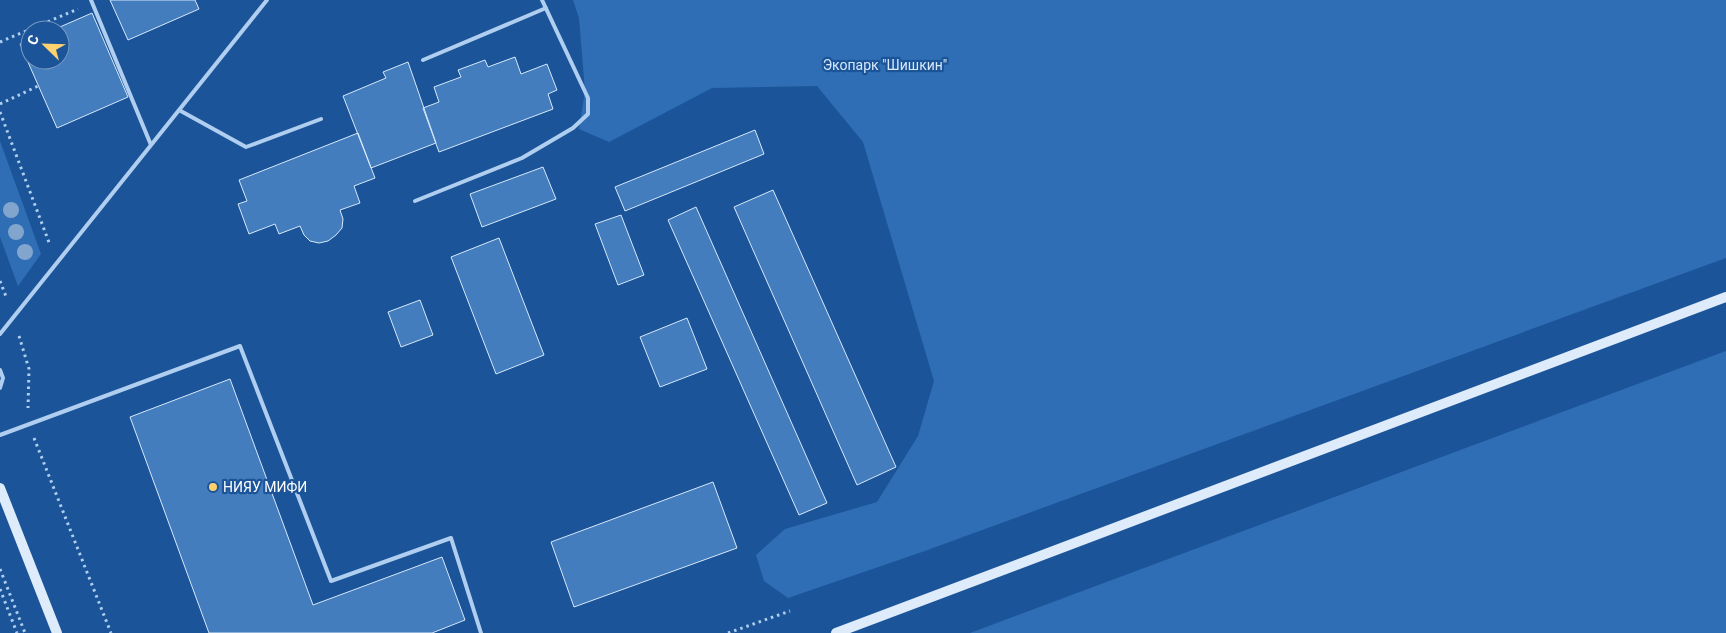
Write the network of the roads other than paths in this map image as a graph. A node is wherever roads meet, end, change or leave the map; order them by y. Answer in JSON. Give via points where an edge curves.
{"nodes":[{"id":1,"x":267,"y":0,"type":"edge"},
{"id":2,"x":542,"y":0,"type":"edge"},
{"id":3,"x":92,"y":1,"type":"edge"},
{"id":4,"x":546,"y":8,"type":"junction"},
{"id":5,"x":423,"y":60,"type":"dead end"},
{"id":6,"x":179,"y":110,"type":"junction"},
{"id":7,"x":321,"y":119,"type":"dead end"},
{"id":8,"x":151,"y":145,"type":"junction"},
{"id":9,"x":415,"y":201,"type":"dead end"},
{"id":10,"x":1726,"y":297,"type":"edge"},
{"id":11,"x":0,"y":334,"type":"edge"},
{"id":12,"x":0,"y":370,"type":"edge"},
{"id":13,"x":0,"y":388,"type":"edge"},
{"id":14,"x":0,"y":435,"type":"edge"},
{"id":15,"x":0,"y":488,"type":"edge"},
{"id":16,"x":57,"y":633,"type":"edge"},
{"id":17,"x":482,"y":633,"type":"edge"},
{"id":18,"x":836,"y":633,"type":"edge"}],
"edges":[{"from":1,"to":6,"type":"lane"},
{"from":2,"to":4,"type":"lane"},
{"from":3,"to":8,"type":"lane"},
{"from":4,"to":5,"type":"lane"},
{"from":4,"to":9,"type":"lane","via":[[588,98],[588,114],[573,128],[522,158]]},
{"from":6,"to":7,"type":"lane","via":[[246,147]]},
{"from":6,"to":8,"type":"lane"},
{"from":8,"to":11,"type":"lane"},
{"from":10,"to":18,"type":"main road"},
{"from":12,"to":13,"type":"lane","via":[[3,378]]},
{"from":14,"to":17,"type":"lane","via":[[240,346],[331,581],[451,538]]},
{"from":15,"to":16,"type":"main road"}]}
